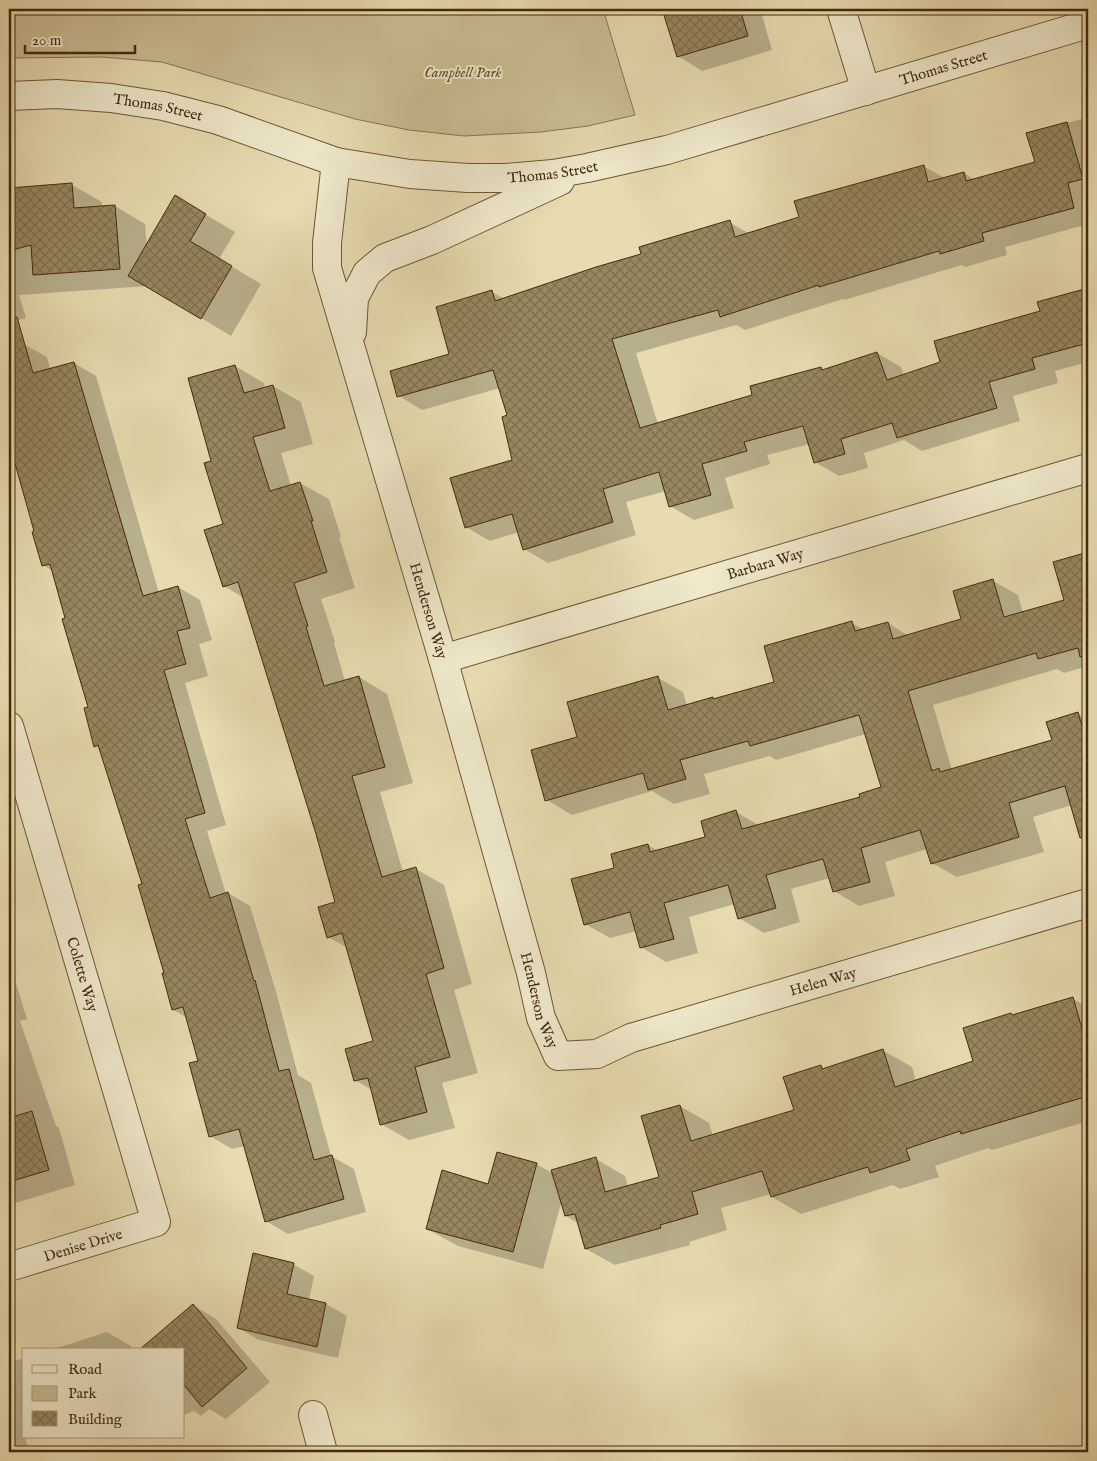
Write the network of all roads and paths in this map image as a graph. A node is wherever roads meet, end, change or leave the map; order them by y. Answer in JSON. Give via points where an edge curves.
{"nodes":[{"id":1,"x":841,"y":9,"type":"edge"},
{"id":2,"x":1088,"y":24,"type":"edge"},
{"id":3,"x":866,"y":91,"type":"junction"},
{"id":4,"x":9,"y":96,"type":"edge"},
{"id":5,"x":336,"y":162,"type":"junction"},
{"id":6,"x":587,"y":168,"type":"junction"},
{"id":7,"x":351,"y":353,"type":"junction"},
{"id":8,"x":1088,"y":468,"type":"edge"},
{"id":9,"x":443,"y":659,"type":"junction"},
{"id":10,"x":9,"y":726,"type":"edge"},
{"id":11,"x":1088,"y":903,"type":"edge"},
{"id":12,"x":558,"y":1056,"type":"joint"},
{"id":13,"x":156,"y":1222,"type":"joint"},
{"id":14,"x":9,"y":1267,"type":"edge"},
{"id":15,"x":312,"y":1415,"type":"dead end"},
{"id":16,"x":323,"y":1452,"type":"edge"}],
"edges":[{"from":1,"to":3,"type":"street"},
{"from":2,"to":3,"type":"street","name":"Thomas Street"},
{"from":3,"to":6,"type":"street","name":"Thomas Street","via":[[667,150]]},
{"from":4,"to":5,"type":"street","name":"Thomas Street","via":[[57,94],[163,106],[218,120]]},
{"from":5,"to":6,"type":"street","name":"Thomas Street","via":[[410,174],[468,178],[506,178]]},
{"from":5,"to":7,"type":"street","name":"Henderson Way","via":[[326,268]]},
{"from":6,"to":7,"type":"street","via":[[432,240],[385,258],[367,273],[354,298]]},
{"from":7,"to":9,"type":"street","name":"Henderson Way"},
{"from":8,"to":9,"type":"street","name":"Barbara Way"},
{"from":9,"to":12,"type":"street","name":"Henderson Way","via":[[541,1018]]},
{"from":10,"to":13,"type":"street","name":"Colette Way"},
{"from":11,"to":12,"type":"street","name":"Helen Way","via":[[631,1038],[597,1054]]},
{"from":13,"to":14,"type":"street","name":"Denise Drive"},
{"from":15,"to":16,"type":"street"}]}
